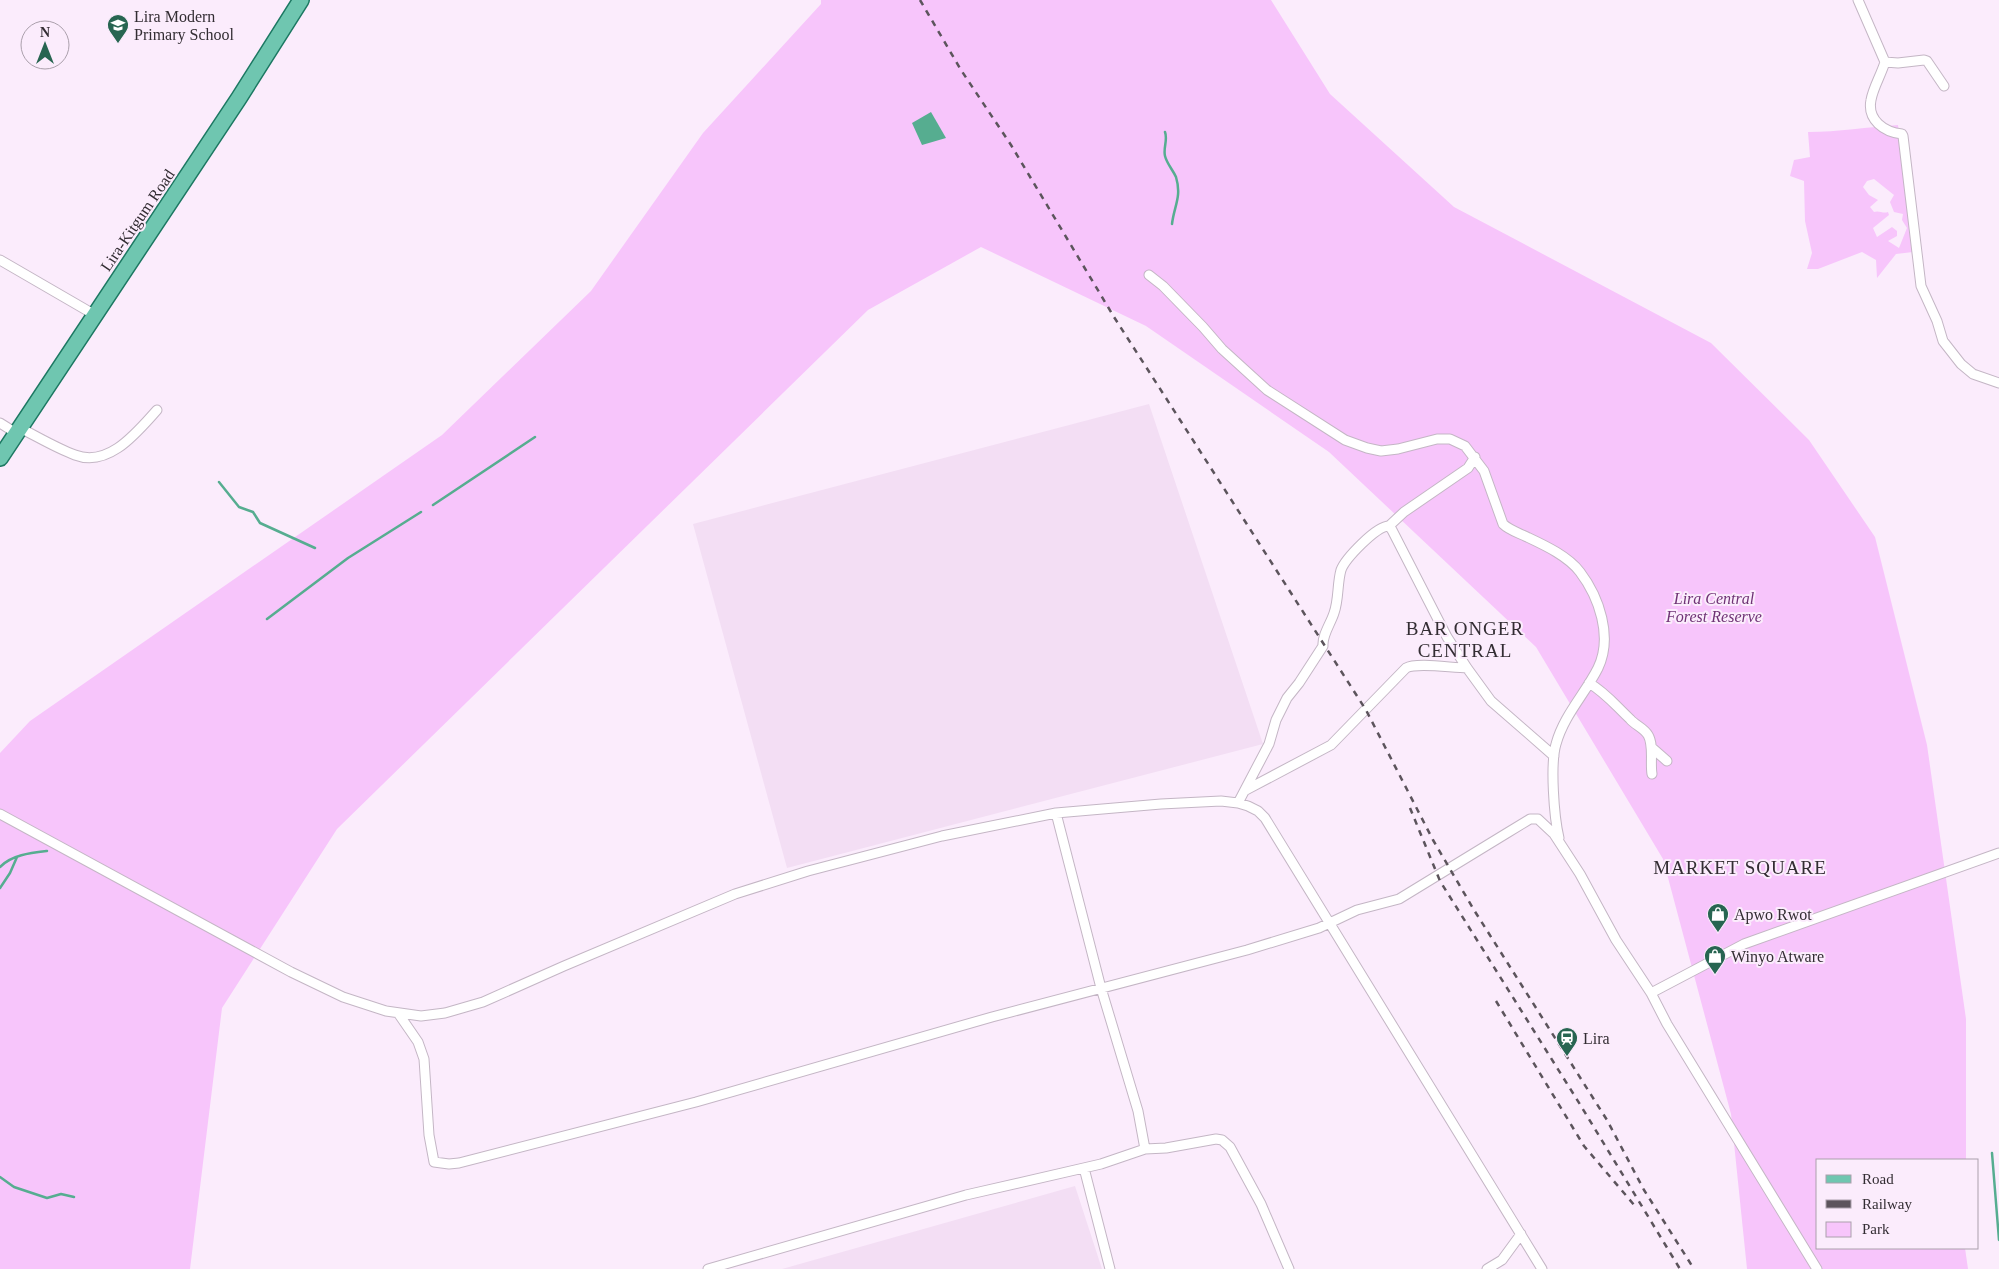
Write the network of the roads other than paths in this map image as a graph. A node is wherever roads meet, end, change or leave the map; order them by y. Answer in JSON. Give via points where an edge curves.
{"nodes":[{"id":1,"x":301,"y":0,"type":"edge"},
{"id":2,"x":1858,"y":0,"type":"edge"},
{"id":3,"x":1885,"y":62,"type":"junction"},
{"id":4,"x":1944,"y":86,"type":"dead end"},
{"id":5,"x":0,"y":260,"type":"edge"},
{"id":6,"x":1148,"y":275,"type":"dead end"},
{"id":7,"x":95,"y":315,"type":"junction"},
{"id":8,"x":1999,"y":383,"type":"edge"},
{"id":9,"x":157,"y":410,"type":"dead end"},
{"id":10,"x":0,"y":423,"type":"edge"},
{"id":11,"x":18,"y":430,"type":"junction"},
{"id":12,"x":1475,"y":457,"type":"junction"},
{"id":13,"x":0,"y":458,"type":"edge"},
{"id":14,"x":1468,"y":468,"type":"junction"},
{"id":15,"x":1484,"y":471,"type":"junction"},
{"id":16,"x":1389,"y":526,"type":"junction"},
{"id":17,"x":1467,"y":668,"type":"junction"},
{"id":18,"x":1589,"y":683,"type":"junction"},
{"id":19,"x":1651,"y":747,"type":"junction"},
{"id":20,"x":1554,"y":756,"type":"junction"},
{"id":21,"x":1667,"y":760,"type":"dead end"},
{"id":22,"x":1652,"y":774,"type":"dead end"},
{"id":23,"x":1246,"y":790,"type":"junction"},
{"id":24,"x":1238,"y":803,"type":"junction"},
{"id":25,"x":1056,"y":813,"type":"junction"},
{"id":26,"x":0,"y":814,"type":"edge"},
{"id":27,"x":1560,"y":843,"type":"junction"},
{"id":28,"x":1999,"y":853,"type":"edge"},
{"id":29,"x":1329,"y":923,"type":"junction"},
{"id":30,"x":1101,"y":988,"type":"junction"},
{"id":31,"x":1651,"y":993,"type":"junction"},
{"id":32,"x":398,"y":1013,"type":"junction"},
{"id":33,"x":1145,"y":1149,"type":"junction"},
{"id":34,"x":1084,"y":1168,"type":"junction"},
{"id":35,"x":1522,"y":1234,"type":"junction"},
{"id":36,"x":708,"y":1269,"type":"edge"},
{"id":37,"x":1110,"y":1269,"type":"edge"},
{"id":38,"x":1289,"y":1269,"type":"edge"},
{"id":39,"x":1487,"y":1269,"type":"edge"},
{"id":40,"x":1542,"y":1269,"type":"edge"},
{"id":41,"x":1817,"y":1269,"type":"edge"}],
"edges":[{"from":1,"to":7,"type":"main road","name":"Lira-Kitgum Road"},
{"from":2,"to":3,"type":"street"},
{"from":3,"to":4,"type":"street","via":[[1927,61]]},
{"from":3,"to":8,"type":"street","via":[[1871,100],[1871,112],[1883,128],[1903,136],[1921,286],[1943,341],[1960,364],[1973,374]]},
{"from":5,"to":7,"type":"street"},
{"from":6,"to":12,"type":"street","via":[[1164,286],[1222,349],[1267,390],[1345,440],[1381,451],[1450,439],[1465,446]]},
{"from":7,"to":11,"type":"main road","name":"Lira-Kitgum Road"},
{"from":9,"to":11,"type":"street","via":[[123,445],[98,457],[76,456]]},
{"from":10,"to":11,"type":"street"},
{"from":11,"to":13,"type":"main road","name":"Lira-Kitgum Road"},
{"from":12,"to":14,"type":"street"},
{"from":12,"to":15,"type":"street"},
{"from":14,"to":15,"type":"street"},
{"from":14,"to":16,"type":"street"},
{"from":15,"to":18,"type":"street","via":[[1503,524],[1557,553],[1579,570],[1594,593],[1602,618],[1603,649],[1599,666]]},
{"from":16,"to":17,"type":"street","via":[[1447,637]]},
{"from":16,"to":23,"type":"street","via":[[1372,534],[1342,567],[1336,607],[1323,638],[1323,646],[1287,698]]},
{"from":17,"to":20,"type":"street","via":[[1491,701]]},
{"from":17,"to":23,"type":"street","via":[[1406,668],[1331,745]]},
{"from":18,"to":19,"type":"street","via":[[1601,690],[1648,735]]},
{"from":18,"to":20,"type":"street","via":[[1568,714]]},
{"from":19,"to":21,"type":"street"},
{"from":19,"to":22,"type":"street"},
{"from":20,"to":27,"type":"street","via":[[1556,824]]},
{"from":23,"to":24,"type":"street"},
{"from":24,"to":25,"type":"street","via":[[1161,804]]},
{"from":24,"to":29,"type":"street","via":[[1258,811],[1264,818]]},
{"from":25,"to":30,"type":"street"},
{"from":25,"to":32,"type":"street","via":[[942,836],[766,884],[681,915],[482,1002],[433,1015]]},
{"from":26,"to":32,"type":"street","via":[[291,972],[344,997]]},
{"from":27,"to":29,"type":"street","via":[[1538,818],[1530,819],[1399,899],[1357,910]]},
{"from":27,"to":31,"type":"street"},
{"from":28,"to":31,"type":"street","via":[[1744,944]]},
{"from":29,"to":30,"type":"street","via":[[1247,950]]},
{"from":29,"to":35,"type":"street"},
{"from":30,"to":32,"type":"street","via":[[607,1126],[450,1164],[434,1162],[424,1058],[418,1042]]},
{"from":30,"to":33,"type":"street","via":[[1138,1111]]},
{"from":31,"to":41,"type":"street","via":[[1666,1024]]},
{"from":33,"to":34,"type":"street"},
{"from":33,"to":38,"type":"street","via":[[1222,1140],[1230,1147],[1261,1204]]},
{"from":34,"to":36,"type":"street","via":[[966,1195]]},
{"from":34,"to":37,"type":"street"},
{"from":35,"to":39,"type":"street","via":[[1502,1260]]},
{"from":35,"to":40,"type":"street"}]}
